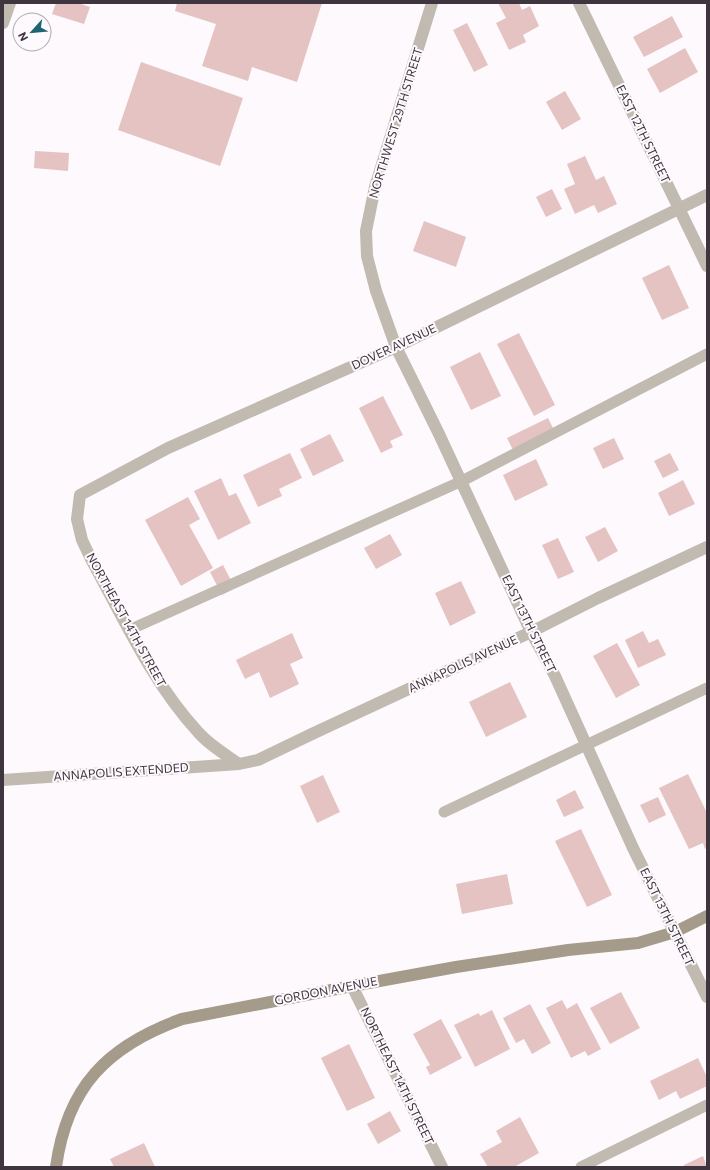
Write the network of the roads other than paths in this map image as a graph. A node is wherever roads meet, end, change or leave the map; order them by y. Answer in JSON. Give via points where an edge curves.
{"nodes":[{"id":1,"x":10,"y":3,"type":"edge"},
{"id":2,"x":432,"y":3,"type":"edge"},
{"id":3,"x":579,"y":3,"type":"edge"},
{"id":4,"x":3,"y":23,"type":"edge"},
{"id":5,"x":707,"y":195,"type":"edge"},
{"id":6,"x":679,"y":208,"type":"junction"},
{"id":7,"x":366,"y":245,"type":"joint"},
{"id":8,"x":707,"y":266,"type":"edge"},
{"id":9,"x":396,"y":347,"type":"junction"},
{"id":10,"x":707,"y":354,"type":"edge"},
{"id":11,"x":462,"y":482,"type":"junction"},
{"id":12,"x":80,"y":495,"type":"joint"},
{"id":13,"x":707,"y":547,"type":"edge"},
{"id":14,"x":129,"y":630,"type":"junction"},
{"id":15,"x":531,"y":632,"type":"junction"},
{"id":16,"x":707,"y":688,"type":"edge"},
{"id":17,"x":586,"y":745,"type":"junction"},
{"id":18,"x":238,"y":764,"type":"junction"},
{"id":19,"x":3,"y":780,"type":"edge"},
{"id":20,"x":444,"y":812,"type":"dead end"},
{"id":21,"x":707,"y":916,"type":"edge"},
{"id":22,"x":675,"y":932,"type":"junction"},
{"id":23,"x":352,"y":986,"type":"junction"},
{"id":24,"x":707,"y":997,"type":"edge"},
{"id":25,"x":707,"y":1105,"type":"edge"},
{"id":26,"x":56,"y":1167,"type":"edge"},
{"id":27,"x":442,"y":1167,"type":"edge"},
{"id":28,"x":581,"y":1167,"type":"edge"}],
"edges":[{"from":1,"to":4,"type":"street"},
{"from":2,"to":7,"type":"street","name":"NORTHWEST 29TH STREET","via":[[375,188],[366,231]]},
{"from":3,"to":6,"type":"street","name":"EAST 12TH STREET"},
{"from":5,"to":6,"type":"street","name":"DOVER AVENUE"},
{"from":6,"to":8,"type":"street","name":"EAST 12TH STREET"},
{"from":6,"to":9,"type":"street","name":"DOVER AVENUE"},
{"from":7,"to":9,"type":"street","name":"EAST 13TH STREET","via":[[376,291]]},
{"from":9,"to":11,"type":"street","name":"EAST 13TH STREET"},
{"from":9,"to":12,"type":"street","name":"DOVER AVENUE","via":[[168,448]]},
{"from":10,"to":11,"type":"lane"},
{"from":11,"to":14,"type":"lane"},
{"from":11,"to":15,"type":"street","name":"EAST 13TH STREET"},
{"from":12,"to":14,"type":"street","name":"NORTHEAST 14TH STREET","via":[[77,519],[82,540]]},
{"from":13,"to":15,"type":"street","name":"ANNAPOLIS AVENUE"},
{"from":14,"to":18,"type":"street","name":"NORTHEAST 14TH STREET","via":[[156,678],[198,733]]},
{"from":15,"to":17,"type":"street","name":"EAST 13TH STREET"},
{"from":15,"to":18,"type":"street","name":"ANNAPOLIS AVENUE","via":[[258,760]]},
{"from":16,"to":17,"type":"lane"},
{"from":17,"to":20,"type":"lane"},
{"from":17,"to":22,"type":"street","name":"EAST 13TH STREET"},
{"from":18,"to":19,"type":"street","name":"ANNAPOLIS EXTENDED"},
{"from":21,"to":22,"type":"street","name":"GORDON AVENUE"},
{"from":22,"to":23,"type":"street","name":"GORDON AVENUE","via":[[638,943],[561,951]]},
{"from":22,"to":24,"type":"street","name":"EAST 13TH STREET"},
{"from":23,"to":26,"type":"street","name":"GORDON AVENUE","via":[[182,1019],[141,1036],[103,1065],[79,1095],[66,1123]]},
{"from":23,"to":27,"type":"street","name":"NORTHEAST 14TH STREET"},
{"from":25,"to":28,"type":"lane"}]}
